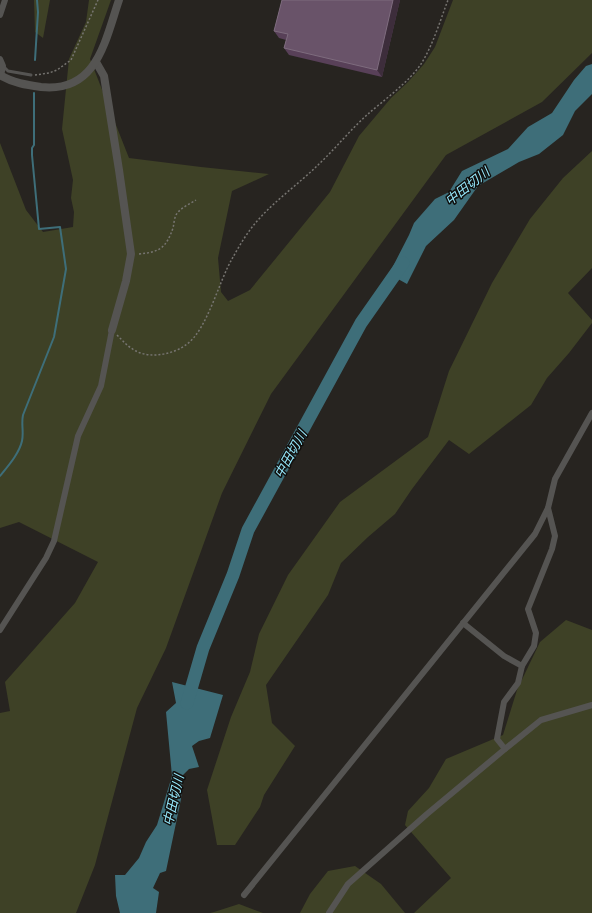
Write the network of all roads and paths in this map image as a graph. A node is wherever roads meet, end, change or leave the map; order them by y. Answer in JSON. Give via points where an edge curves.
{"nodes":[{"id":1,"x":5,"y":0,"type":"edge"},
{"id":2,"x":98,"y":0,"type":"edge"},
{"id":3,"x":119,"y":0,"type":"edge"},
{"id":4,"x":448,"y":0,"type":"edge"},
{"id":5,"x":0,"y":15,"type":"edge"},
{"id":6,"x":0,"y":59,"type":"edge"},
{"id":7,"x":96,"y":62,"type":"junction"},
{"id":8,"x":3,"y":66,"type":"junction"},
{"id":9,"x":32,"y":75,"type":"joint"},
{"id":10,"x":0,"y":76,"type":"edge"},
{"id":11,"x":196,"y":200,"type":"dead end"},
{"id":12,"x":131,"y":254,"type":"junction"},
{"id":13,"x":112,"y":330,"type":"junction"},
{"id":14,"x":592,"y":413,"type":"edge"},
{"id":15,"x":548,"y":508,"type":"junction"},
{"id":16,"x":463,"y":622,"type":"junction"},
{"id":17,"x":0,"y":630,"type":"edge"},
{"id":18,"x":522,"y":666,"type":"junction"},
{"id":19,"x":592,"y":705,"type":"edge"},
{"id":20,"x":505,"y":749,"type":"junction"},
{"id":21,"x":244,"y":895,"type":"dead end"},
{"id":22,"x":330,"y":913,"type":"edge"}],
"edges":[{"from":1,"to":5,"type":"street"},
{"from":2,"to":9,"type":"path","via":[[71,60],[62,68],[49,73]]},
{"from":3,"to":7,"type":"street"},
{"from":4,"to":13,"type":"path","via":[[421,64],[253,226],[232,259],[196,336],[187,345],[165,354],[148,355],[136,352]]},
{"from":6,"to":8,"type":"street"},
{"from":7,"to":10,"type":"street","via":[[83,77],[61,87],[16,83]]},
{"from":7,"to":12,"type":"street","via":[[104,76]]},
{"from":8,"to":9,"type":"lane","via":[[8,71]]},
{"from":8,"to":10,"type":"street"},
{"from":11,"to":12,"type":"path","via":[[176,215],[173,227],[160,250]]},
{"from":12,"to":13,"type":"street"},
{"from":13,"to":17,"type":"street","via":[[101,386],[78,436],[54,541]]},
{"from":14,"to":15,"type":"street","via":[[555,479]]},
{"from":15,"to":16,"type":"street","via":[[535,534]]},
{"from":15,"to":18,"type":"street","via":[[555,536],[528,608],[536,633],[534,646]]},
{"from":16,"to":18,"type":"street","via":[[504,656]]},
{"from":16,"to":21,"type":"street"},
{"from":18,"to":20,"type":"street","via":[[518,683],[504,702],[497,739]]},
{"from":19,"to":20,"type":"street","via":[[541,720]]},
{"from":20,"to":22,"type":"street","via":[[348,884]]}]}
